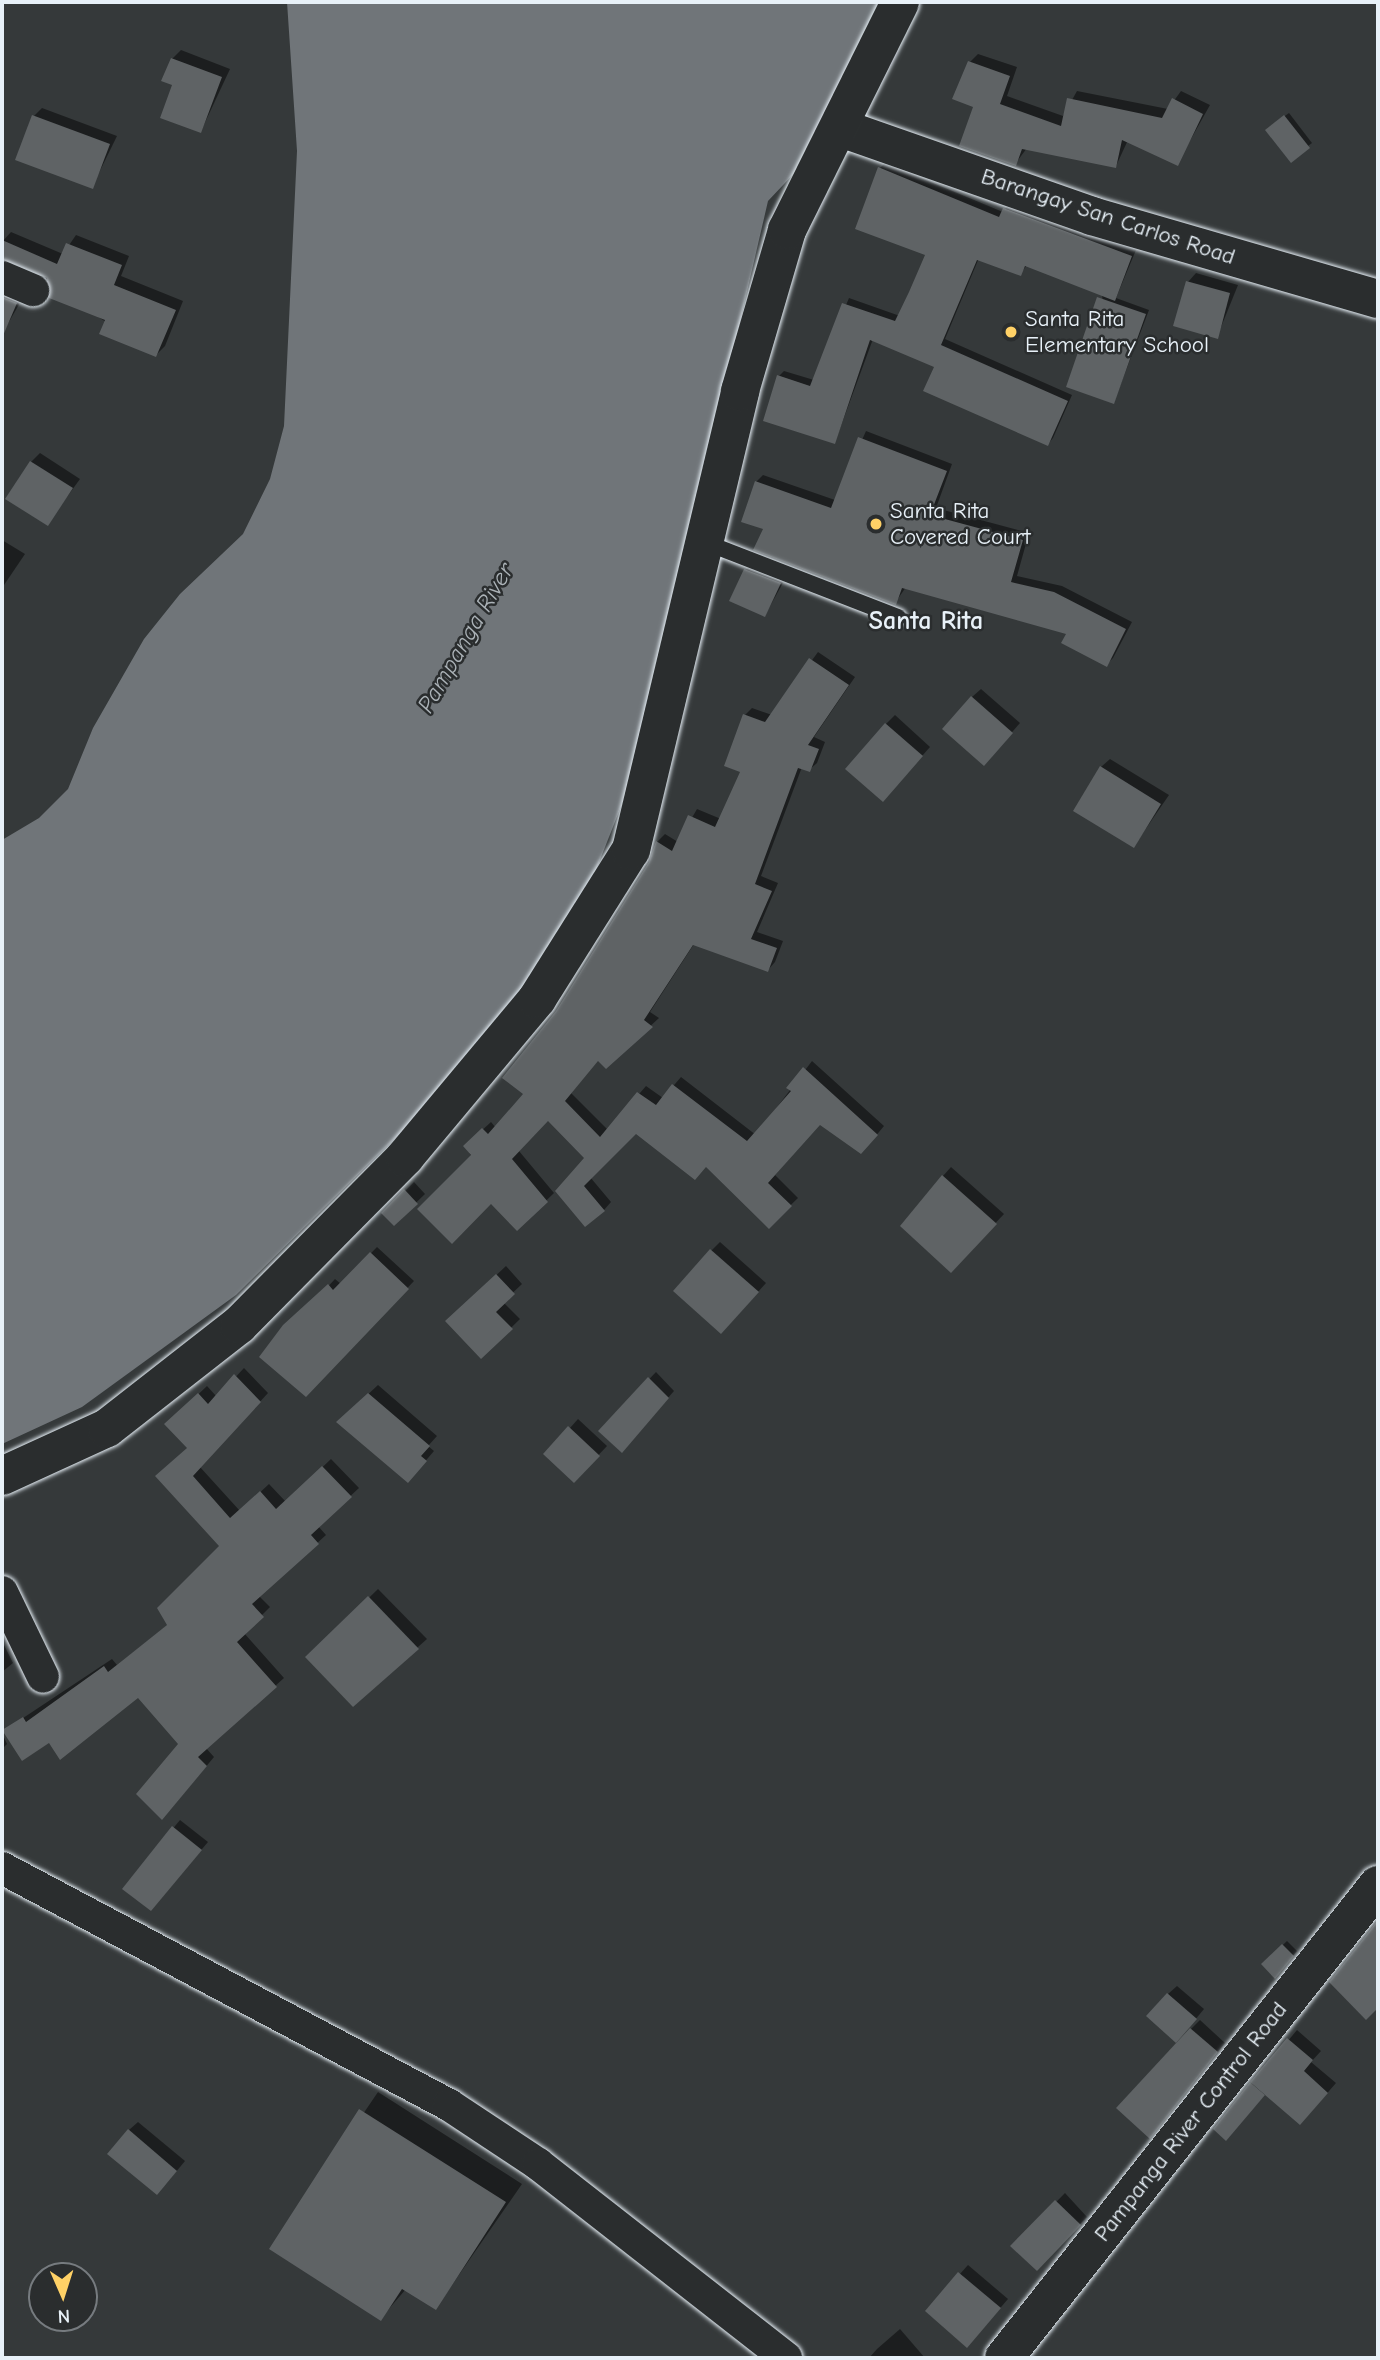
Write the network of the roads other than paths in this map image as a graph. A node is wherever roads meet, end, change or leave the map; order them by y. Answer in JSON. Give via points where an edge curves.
{"nodes":[{"id":1,"x":900,"y":2,"type":"edge"},
{"id":2,"x":841,"y":128,"type":"junction"},
{"id":3,"x":2,"y":277,"type":"edge"},
{"id":4,"x":33,"y":290,"type":"dead end"},
{"id":5,"x":1378,"y":299,"type":"edge"},
{"id":6,"x":707,"y":543,"type":"junction"},
{"id":7,"x":898,"y":617,"type":"dead end"},
{"id":8,"x":2,"y":1476,"type":"edge"},
{"id":9,"x":2,"y":1592,"type":"edge"},
{"id":10,"x":43,"y":1677,"type":"dead end"},
{"id":11,"x":2,"y":1868,"type":"edge"},
{"id":12,"x":1378,"y":1885,"type":"edge"},
{"id":13,"x":786,"y":2358,"type":"edge"},
{"id":14,"x":1004,"y":2358,"type":"edge"}],
"edges":[{"from":1,"to":2,"type":"street"},
{"from":2,"to":5,"type":"street","name":"Barangay San Carlos Road","via":[[1092,216]]},
{"from":2,"to":6,"type":"street","via":[[787,230],[740,391]]},
{"from":3,"to":4,"type":"street"},
{"from":6,"to":7,"type":"lane"},
{"from":6,"to":8,"type":"street","via":[[631,850],[537,999],[405,1157],[239,1325],[107,1428]]},
{"from":9,"to":10,"type":"street"},
{"from":11,"to":13,"type":"street","via":[[449,2105],[538,2164]]},
{"from":12,"to":14,"type":"street","name":"Pampanga River Control Road"}]}
